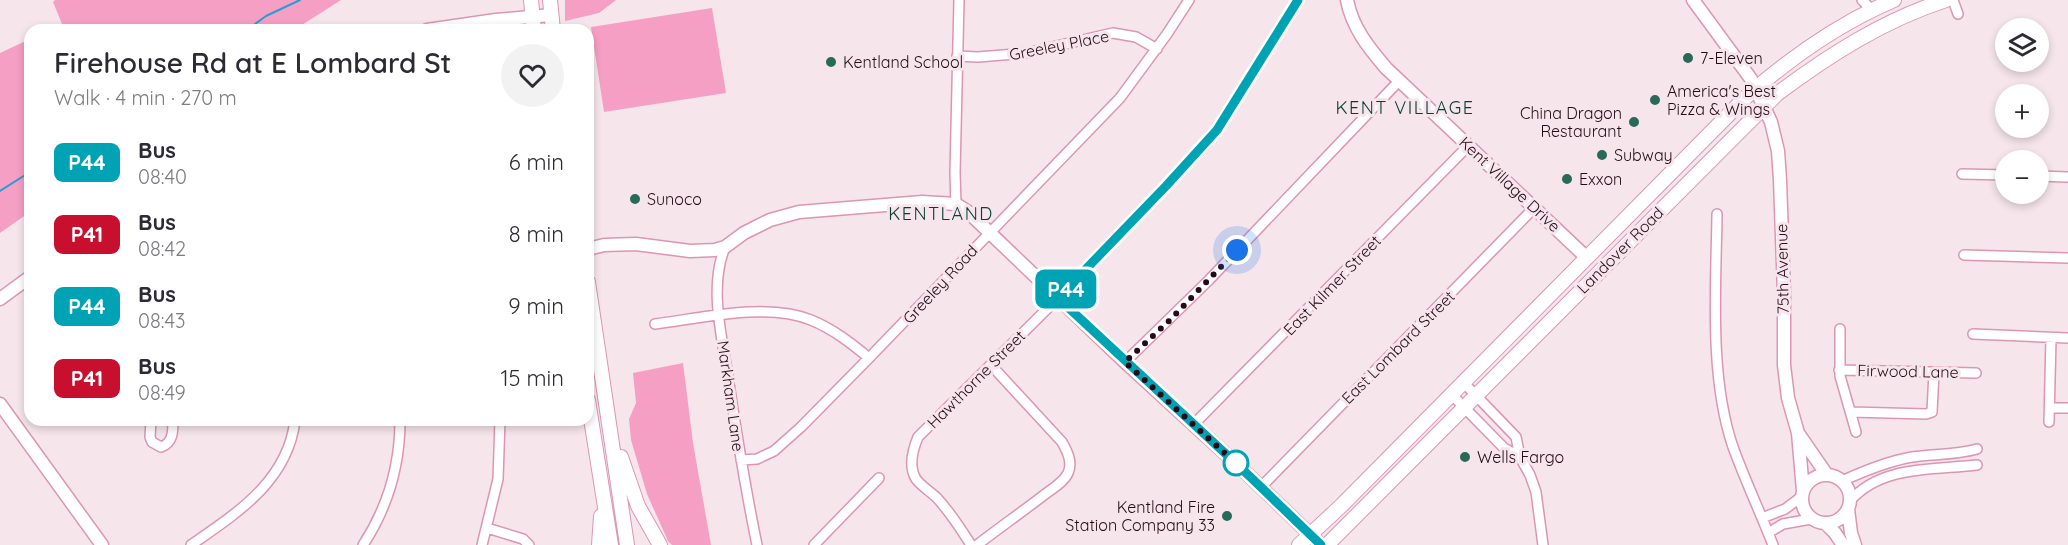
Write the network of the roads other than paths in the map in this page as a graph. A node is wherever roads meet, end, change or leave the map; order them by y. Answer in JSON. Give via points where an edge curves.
{"nodes":[{"id":1,"x":531,"y":0,"type":"edge"},
{"id":2,"x":550,"y":0,"type":"edge"},
{"id":3,"x":959,"y":0,"type":"edge"},
{"id":4,"x":1189,"y":0,"type":"edge"},
{"id":5,"x":1298,"y":0,"type":"edge"},
{"id":6,"x":1347,"y":0,"type":"edge"},
{"id":7,"x":1693,"y":0,"type":"edge"},
{"id":8,"x":1862,"y":0,"type":"edge"},
{"id":9,"x":1894,"y":0,"type":"edge"},
{"id":10,"x":1946,"y":0,"type":"edge"},
{"id":11,"x":1953,"y":0,"type":"edge"},
{"id":12,"x":1872,"y":10,"type":"junction"},
{"id":13,"x":1958,"y":14,"type":"dead end"},
{"id":14,"x":551,"y":15,"type":"junction"},
{"id":15,"x":534,"y":23,"type":"edge"},
{"id":16,"x":552,"y":24,"type":"edge"},
{"id":17,"x":1157,"y":49,"type":"junction"},
{"id":18,"x":957,"y":56,"type":"junction"},
{"id":19,"x":1400,"y":81,"type":"junction"},
{"id":20,"x":1755,"y":89,"type":"junction"},
{"id":21,"x":1764,"y":106,"type":"junction"},
{"id":22,"x":1469,"y":145,"type":"junction"},
{"id":23,"x":1962,"y":174,"type":"dead end"},
{"id":24,"x":1995,"y":175,"type":"edge"},
{"id":25,"x":2049,"y":176,"type":"edge"},
{"id":26,"x":2068,"y":177,"type":"edge"},
{"id":27,"x":957,"y":204,"type":"junction"},
{"id":28,"x":1535,"y":207,"type":"junction"},
{"id":29,"x":1717,"y":214,"type":"dead end"},
{"id":30,"x":989,"y":232,"type":"junction"},
{"id":31,"x":724,"y":247,"type":"junction"},
{"id":32,"x":594,"y":248,"type":"edge"},
{"id":33,"x":1964,"y":255,"type":"dead end"},
{"id":34,"x":1586,"y":257,"type":"junction"},
{"id":35,"x":2068,"y":258,"type":"edge"},
{"id":36,"x":24,"y":282,"type":"edge"},
{"id":37,"x":1058,"y":298,"type":"junction"},
{"id":38,"x":0,"y":299,"type":"edge"},
{"id":39,"x":720,"y":316,"type":"junction"},
{"id":40,"x":594,"y":323,"type":"edge"},
{"id":41,"x":655,"y":324,"type":"dead end"},
{"id":42,"x":1840,"y":329,"type":"dead end"},
{"id":43,"x":1972,"y":334,"type":"dead end"},
{"id":44,"x":2051,"y":338,"type":"junction"},
{"id":45,"x":2068,"y":338,"type":"edge"},
{"id":46,"x":869,"y":358,"type":"junction"},
{"id":47,"x":1125,"y":362,"type":"junction"},
{"id":48,"x":992,"y":365,"type":"junction"},
{"id":49,"x":1839,"y":370,"type":"junction"},
{"id":50,"x":1934,"y":372,"type":"junction"},
{"id":51,"x":1976,"y":373,"type":"dead end"},
{"id":52,"x":1463,"y":382,"type":"junction"},
{"id":53,"x":1451,"y":394,"type":"junction"},
{"id":54,"x":1476,"y":396,"type":"junction"},
{"id":55,"x":605,"y":399,"type":"junction"},
{"id":56,"x":0,"y":404,"type":"edge"},
{"id":57,"x":1465,"y":408,"type":"junction"},
{"id":58,"x":2050,"y":408,"type":"junction"},
{"id":59,"x":2068,"y":408,"type":"edge"},
{"id":60,"x":1851,"y":412,"type":"junction"},
{"id":61,"x":2049,"y":422,"type":"dead end"},
{"id":62,"x":1194,"y":424,"type":"junction"},
{"id":63,"x":151,"y":426,"type":"edge"},
{"id":64,"x":172,"y":426,"type":"edge"},
{"id":65,"x":294,"y":426,"type":"edge"},
{"id":66,"x":400,"y":426,"type":"edge"},
{"id":67,"x":500,"y":426,"type":"edge"},
{"id":68,"x":592,"y":426,"type":"edge"},
{"id":69,"x":1856,"y":432,"type":"dead end"},
{"id":70,"x":1798,"y":433,"type":"junction"},
{"id":71,"x":593,"y":434,"type":"junction"},
{"id":72,"x":1977,"y":449,"type":"dead end"},
{"id":73,"x":1520,"y":457,"type":"junction"},
{"id":74,"x":741,"y":460,"type":"junction"},
{"id":75,"x":1977,"y":465,"type":"dead end"},
{"id":76,"x":1827,"y":475,"type":"junction"},
{"id":77,"x":879,"y":478,"type":"dead end"},
{"id":78,"x":1842,"y":481,"type":"junction"},
{"id":79,"x":1261,"y":487,"type":"junction"},
{"id":80,"x":1802,"y":494,"type":"junction"},
{"id":81,"x":1849,"y":505,"type":"junction"},
{"id":82,"x":1762,"y":518,"type":"junction"},
{"id":83,"x":1811,"y":519,"type":"junction"},
{"id":84,"x":1825,"y":523,"type":"junction"},
{"id":85,"x":487,"y":528,"type":"junction"},
{"id":86,"x":1768,"y":532,"type":"junction"},
{"id":87,"x":1316,"y":540,"type":"edge"},
{"id":88,"x":102,"y":545,"type":"edge"},
{"id":89,"x":191,"y":545,"type":"edge"},
{"id":90,"x":363,"y":545,"type":"edge"},
{"id":91,"x":482,"y":545,"type":"edge"},
{"id":92,"x":529,"y":545,"type":"edge"},
{"id":93,"x":599,"y":545,"type":"edge"},
{"id":94,"x":612,"y":545,"type":"edge"},
{"id":95,"x":627,"y":545,"type":"edge"},
{"id":96,"x":660,"y":545,"type":"edge"},
{"id":97,"x":757,"y":545,"type":"edge"},
{"id":98,"x":814,"y":545,"type":"edge"},
{"id":99,"x":972,"y":545,"type":"edge"},
{"id":100,"x":977,"y":545,"type":"edge"},
{"id":101,"x":1299,"y":545,"type":"edge"},
{"id":102,"x":1327,"y":545,"type":"edge"},
{"id":103,"x":1543,"y":545,"type":"edge"},
{"id":104,"x":1773,"y":545,"type":"edge"},
{"id":105,"x":1843,"y":545,"type":"edge"},
{"id":106,"x":1855,"y":545,"type":"edge"}],
"edges":[{"from":1,"to":15,"type":"main road"},
{"from":2,"to":14,"type":"main road"},
{"from":3,"to":18,"type":"street"},
{"from":4,"to":17,"type":"street","name":"Greeley Road"},
{"from":5,"to":37,"type":"street","name":"Hawthorne Street","via":[[1217,130]]},
{"from":6,"to":19,"type":"street","name":"Kent Village Drive","via":[[1362,37]]},
{"from":7,"to":20,"type":"street","name":"75th Avenue"},
{"from":8,"to":12,"type":"street"},
{"from":9,"to":12,"type":"main road","name":"Landover Road"},
{"from":10,"to":21,"type":"main road","name":"Landover Road","via":[[1854,41]]},
{"from":11,"to":13,"type":"street"},
{"from":12,"to":20,"type":"main road","name":"Landover Road","via":[[1803,52]]},
{"from":14,"to":15,"type":"street"},
{"from":14,"to":16,"type":"main road"},
{"from":17,"to":18,"type":"street","name":"Greeley Place","via":[[1136,37],[1113,33],[1026,53]]},
{"from":17,"to":30,"type":"street","name":"Greeley Road","via":[[1114,104]]},
{"from":18,"to":27,"type":"street"},
{"from":19,"to":22,"type":"street","name":"Kent Village Drive"},
{"from":19,"to":47,"type":"street"},
{"from":20,"to":21,"type":"street","name":"75th Avenue"},
{"from":20,"to":34,"type":"main road","name":"Landover Road"},
{"from":21,"to":54,"type":"main road","name":"Landover Road"},
{"from":21,"to":70,"type":"street","name":"75th Avenue","via":[[1778,151],[1784,365]]},
{"from":22,"to":28,"type":"street","name":"Kent Village Drive"},
{"from":22,"to":62,"type":"street","name":"East Kilmer Street"},
{"from":23,"to":24,"type":"street"},
{"from":25,"to":26,"type":"street"},
{"from":27,"to":30,"type":"street"},
{"from":27,"to":31,"type":"street","via":[[922,202],[799,212],[770,220]]},
{"from":28,"to":34,"type":"street","name":"Kent Village Drive"},
{"from":28,"to":79,"type":"street","name":"East Lombard Street"},
{"from":29,"to":82,"type":"street","via":[[1720,393],[1733,446]]},
{"from":30,"to":37,"type":"street"},
{"from":30,"to":46,"type":"street","name":"Greeley Road"},
{"from":31,"to":32,"type":"street","via":[[690,251],[636,244]]},
{"from":31,"to":39,"type":"street","name":"Markham Lane","via":[[718,278]]},
{"from":33,"to":35,"type":"street"},
{"from":34,"to":52,"type":"main road","name":"Landover Road"},
{"from":36,"to":38,"type":"street"},
{"from":37,"to":47,"type":"street"},
{"from":37,"to":48,"type":"street","name":"Hawthorne Street"},
{"from":39,"to":41,"type":"street"},
{"from":39,"to":46,"type":"street","via":[[768,312],[810,319],[839,334]]},
{"from":39,"to":74,"type":"street","name":"Markham Lane"},
{"from":40,"to":55,"type":"main road"},
{"from":42,"to":49,"type":"street"},
{"from":43,"to":44,"type":"street"},
{"from":44,"to":45,"type":"street"},
{"from":44,"to":58,"type":"street"},
{"from":46,"to":74,"type":"street","name":"Greeley Road","via":[[774,451],[757,459]]},
{"from":47,"to":62,"type":"street"},
{"from":48,"to":99,"type":"street","name":"Hawthorne Street","via":[[918,437],[912,455],[915,478],[938,498]]},
{"from":48,"to":100,"type":"street","via":[[1062,442],[1070,461],[1068,473],[1060,483]]},
{"from":49,"to":50,"type":"street","name":"Firwood Lane"},
{"from":49,"to":60,"type":"street"},
{"from":50,"to":51,"type":"street","name":"Firwood Lane"},
{"from":50,"to":60,"type":"street","via":[[1932,412]]},
{"from":52,"to":53,"type":"main road","name":"Landover Road"},
{"from":52,"to":54,"type":"street"},
{"from":53,"to":57,"type":"street"},
{"from":53,"to":87,"type":"main road","name":"Landover Road"},
{"from":54,"to":57,"type":"main road","name":"Landover Road"},
{"from":54,"to":73,"type":"street","via":[[1516,437]]},
{"from":55,"to":95,"type":"main road"},
{"from":55,"to":96,"type":"main road","via":[[633,495]]},
{"from":56,"to":88,"type":"street"},
{"from":57,"to":73,"type":"street","via":[[1504,448]]},
{"from":57,"to":102,"type":"main road","name":"Landover Road"},
{"from":58,"to":59,"type":"street"},
{"from":58,"to":61,"type":"street"},
{"from":60,"to":69,"type":"street"},
{"from":62,"to":79,"type":"street"},
{"from":63,"to":64,"type":"street","via":[[150,437],[161,447],[171,439]]},
{"from":65,"to":89,"type":"street","via":[[282,459],[264,489]]},
{"from":66,"to":90,"type":"street","via":[[392,484]]},
{"from":67,"to":85,"type":"street","via":[[498,479]]},
{"from":68,"to":71,"type":"main road"},
{"from":70,"to":76,"type":"street","name":"75th Avenue"},
{"from":70,"to":80,"type":"street","name":"75th Avenue"},
{"from":71,"to":93,"type":"main road","via":[[601,519]]},
{"from":71,"to":94,"type":"main road"},
{"from":72,"to":78,"type":"street","via":[[1904,459]]},
{"from":73,"to":103,"type":"street","via":[[1536,492]]},
{"from":74,"to":97,"type":"street","name":"Markham Lane"},
{"from":75,"to":81,"type":"street","via":[[1900,473],[1865,486]]},
{"from":76,"to":78,"type":"street"},
{"from":76,"to":80,"type":"street","via":[[1812,479]]},
{"from":77,"to":98,"type":"street"},
{"from":78,"to":81,"type":"street","via":[[1849,493]]},
{"from":79,"to":87,"type":"street"},
{"from":80,"to":82,"type":"street","via":[[1785,509]]},
{"from":80,"to":83,"type":"street","via":[[1803,509]]},
{"from":81,"to":84,"type":"street","via":[[1839,520]]},
{"from":81,"to":106,"type":"street"},
{"from":82,"to":86,"type":"street"},
{"from":83,"to":84,"type":"street"},
{"from":83,"to":86,"type":"street","via":[[1783,524]]},
{"from":84,"to":105,"type":"street"},
{"from":85,"to":91,"type":"street"},
{"from":85,"to":92,"type":"street","via":[[524,539]]},
{"from":86,"to":104,"type":"street"},
{"from":87,"to":101,"type":"main road","name":"Landover Road"}]}
